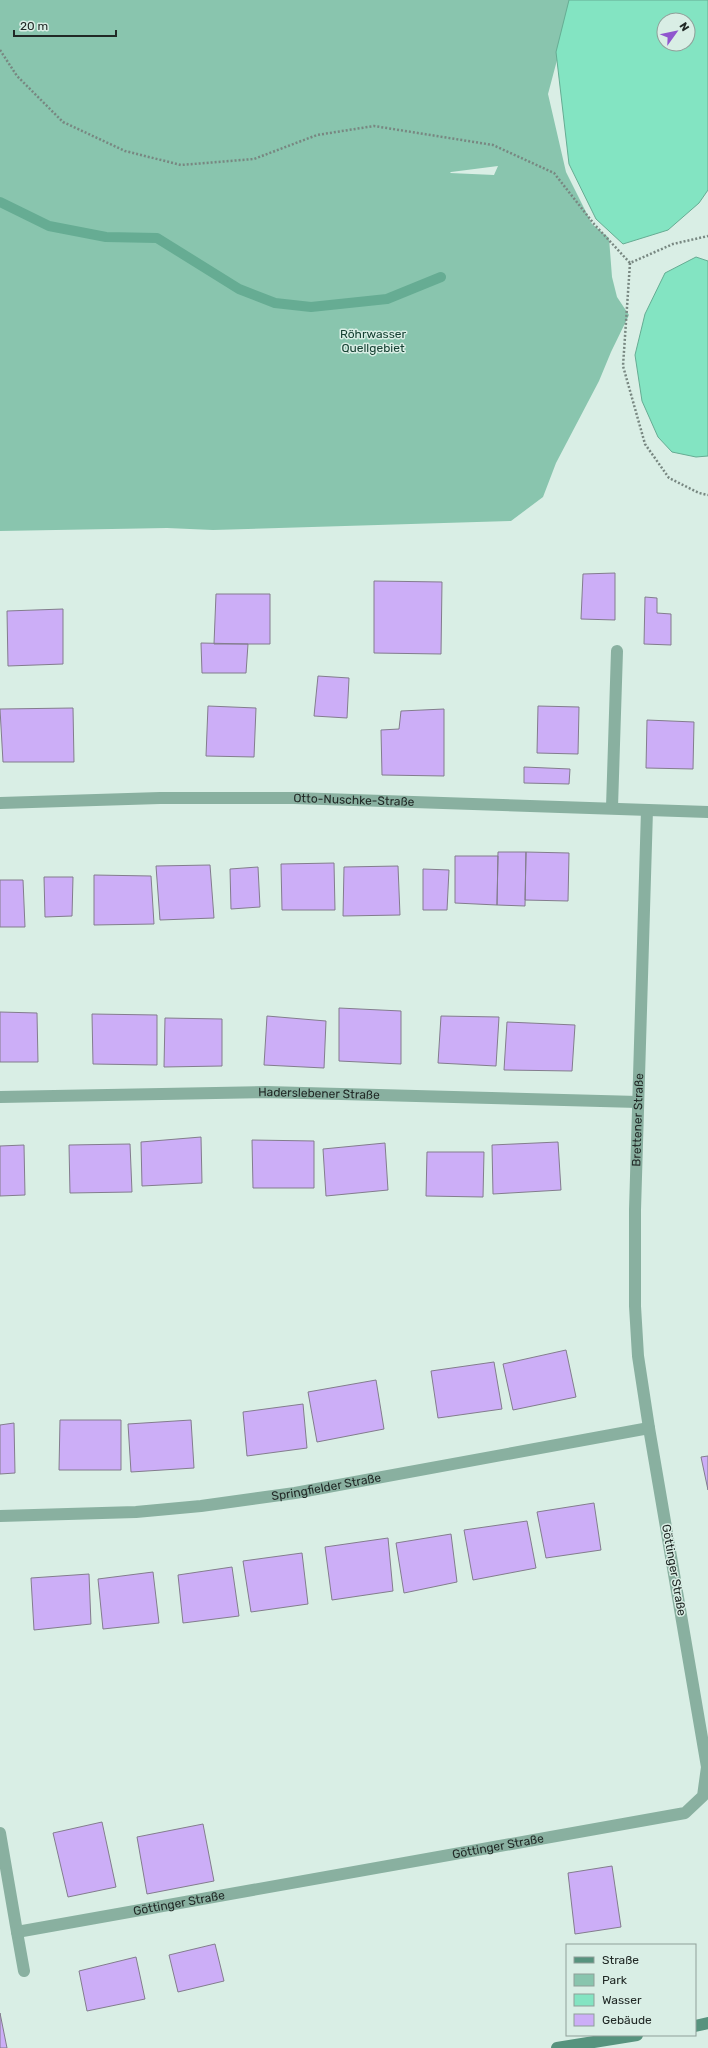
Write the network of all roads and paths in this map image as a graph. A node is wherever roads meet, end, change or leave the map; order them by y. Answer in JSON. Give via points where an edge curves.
{"nodes":[{"id":1,"x":0,"y":50,"type":"edge"},
{"id":2,"x":708,"y":236,"type":"edge"},
{"id":3,"x":630,"y":263,"type":"junction"},
{"id":4,"x":708,"y":495,"type":"edge"},
{"id":5,"x":618,"y":652,"type":"dead end"},
{"id":6,"x":0,"y":803,"type":"edge"},
{"id":7,"x":612,"y":807,"type":"junction"},
{"id":8,"x":646,"y":810,"type":"junction"},
{"id":9,"x":708,"y":812,"type":"edge"},
{"id":10,"x":0,"y":1098,"type":"edge"},
{"id":11,"x":638,"y":1102,"type":"junction"},
{"id":12,"x":649,"y":1428,"type":"junction"},
{"id":13,"x":0,"y":1516,"type":"edge"},
{"id":14,"x":0,"y":1833,"type":"edge"},
{"id":15,"x":17,"y":1932,"type":"junction"},
{"id":16,"x":24,"y":1971,"type":"dead end"},
{"id":17,"x":708,"y":2023,"type":"edge"},
{"id":18,"x":696,"y":2026,"type":"edge"},
{"id":19,"x":631,"y":2036,"type":"edge"},
{"id":20,"x":557,"y":2048,"type":"edge"}],
"edges":[{"from":1,"to":3,"type":"path","via":[[17,76],[63,122],[125,151],[181,165],[254,159],[317,135],[374,126],[493,145],[554,173],[594,224]]},
{"from":2,"to":3,"type":"path","via":[[673,244]]},
{"from":3,"to":4,"type":"path","via":[[623,366],[645,444],[669,478]]},
{"from":5,"to":7,"type":"street"},
{"from":6,"to":7,"type":"street","name":"Otto-Nuschke-Straße","via":[[160,798],[287,798]]},
{"from":7,"to":8,"type":"street","name":"Otto-Nuschke-Straße"},
{"from":8,"to":9,"type":"street","name":"Otto-Nuschke-Straße"},
{"from":8,"to":11,"type":"street","name":"Brettener Straße"},
{"from":10,"to":11,"type":"street","name":"Haderslebener Straße","via":[[266,1092]]},
{"from":11,"to":12,"type":"street","name":"Brettener Straße","via":[[634,1306],[638,1356]]},
{"from":12,"to":13,"type":"street","name":"Springfielder Straße","via":[[296,1493],[201,1506],[136,1512]]},
{"from":12,"to":15,"type":"street","name":"Göttinger Straße","via":[[707,1767],[703,1796],[685,1813]]},
{"from":14,"to":15,"type":"street"},
{"from":15,"to":16,"type":"street"},
{"from":17,"to":18,"type":"street"},
{"from":19,"to":20,"type":"street"}]}
